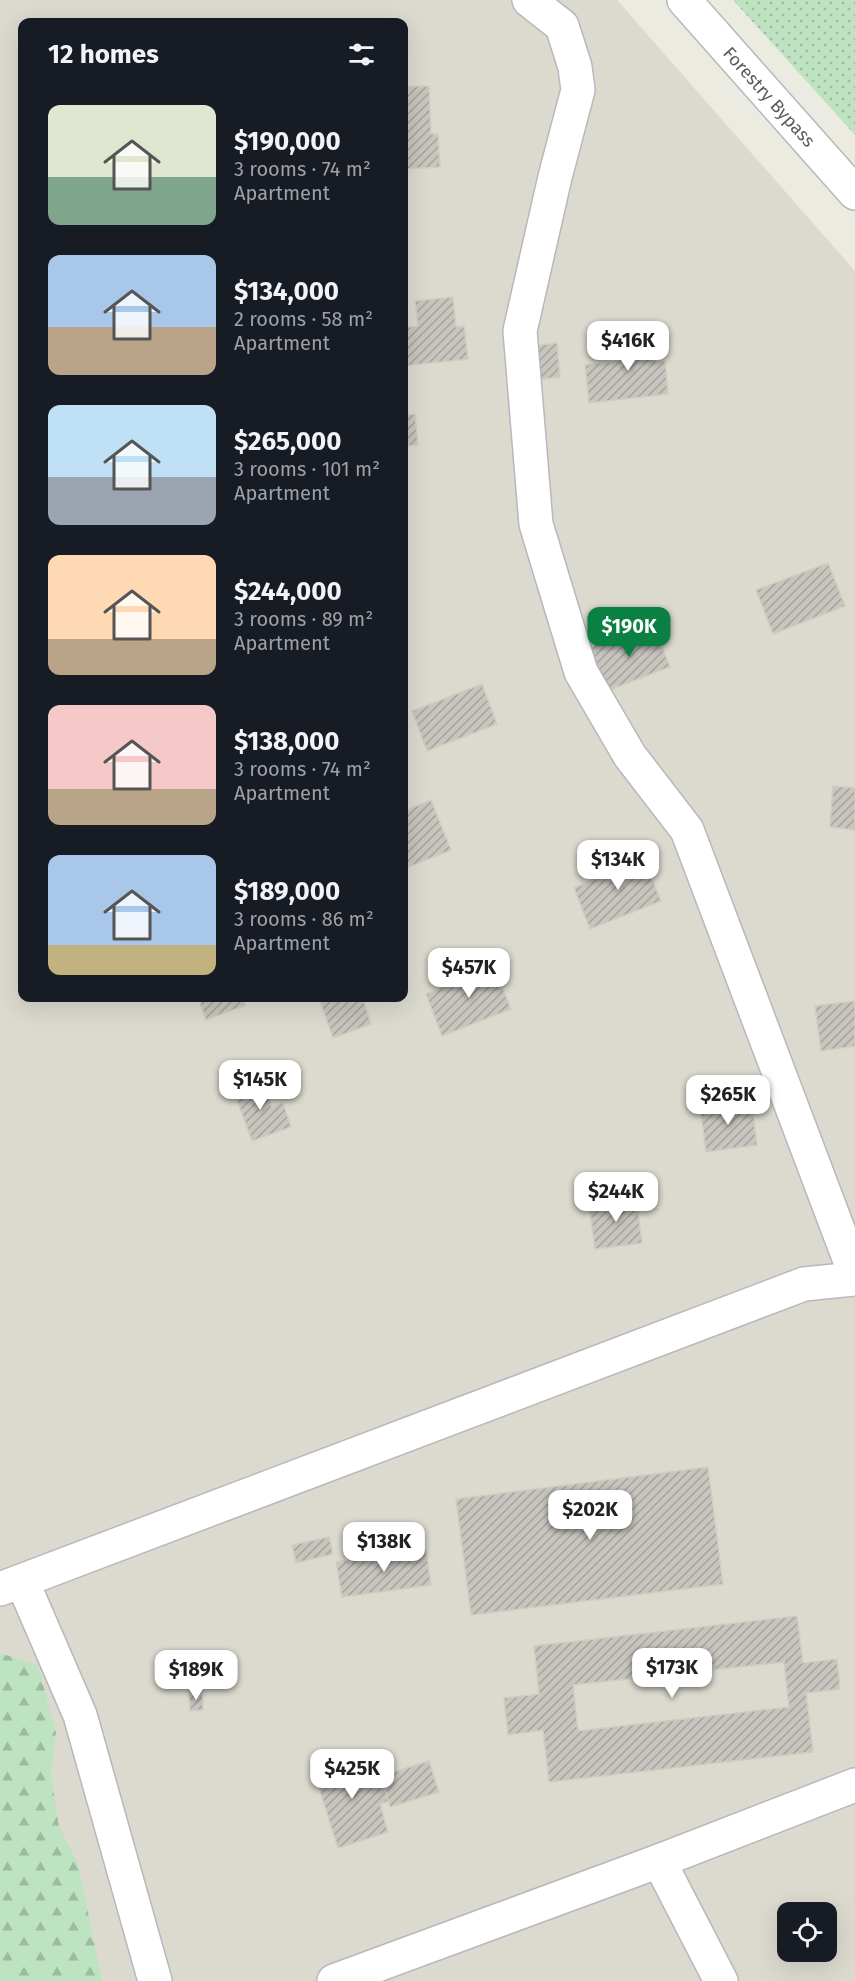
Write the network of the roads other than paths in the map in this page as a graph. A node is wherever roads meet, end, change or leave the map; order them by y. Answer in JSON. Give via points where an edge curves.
{"nodes":[{"id":1,"x":529,"y":0,"type":"edge"},
{"id":2,"x":684,"y":0,"type":"edge"},
{"id":3,"x":855,"y":193,"type":"edge"},
{"id":4,"x":855,"y":1277,"type":"edge"},
{"id":5,"x":11,"y":1585,"type":"edge"},
{"id":6,"x":855,"y":1785,"type":"edge"},
{"id":7,"x":659,"y":1861,"type":"junction"},
{"id":8,"x":155,"y":1981,"type":"edge"},
{"id":9,"x":334,"y":1981,"type":"edge"},
{"id":10,"x":721,"y":1981,"type":"edge"}],
"edges":[{"from":1,"to":4,"type":"street","via":[[562,26],[578,90],[520,331],[536,524],[581,672],[630,756],[687,830]]},
{"from":2,"to":3,"type":"street","name":"Forestry Bypass"},
{"from":4,"to":5,"type":"street","via":[[804,1284]]},
{"from":5,"to":8,"type":"street","via":[[80,1715]]},
{"from":6,"to":7,"type":"street"},
{"from":7,"to":9,"type":"street"},
{"from":7,"to":10,"type":"street"}]}
